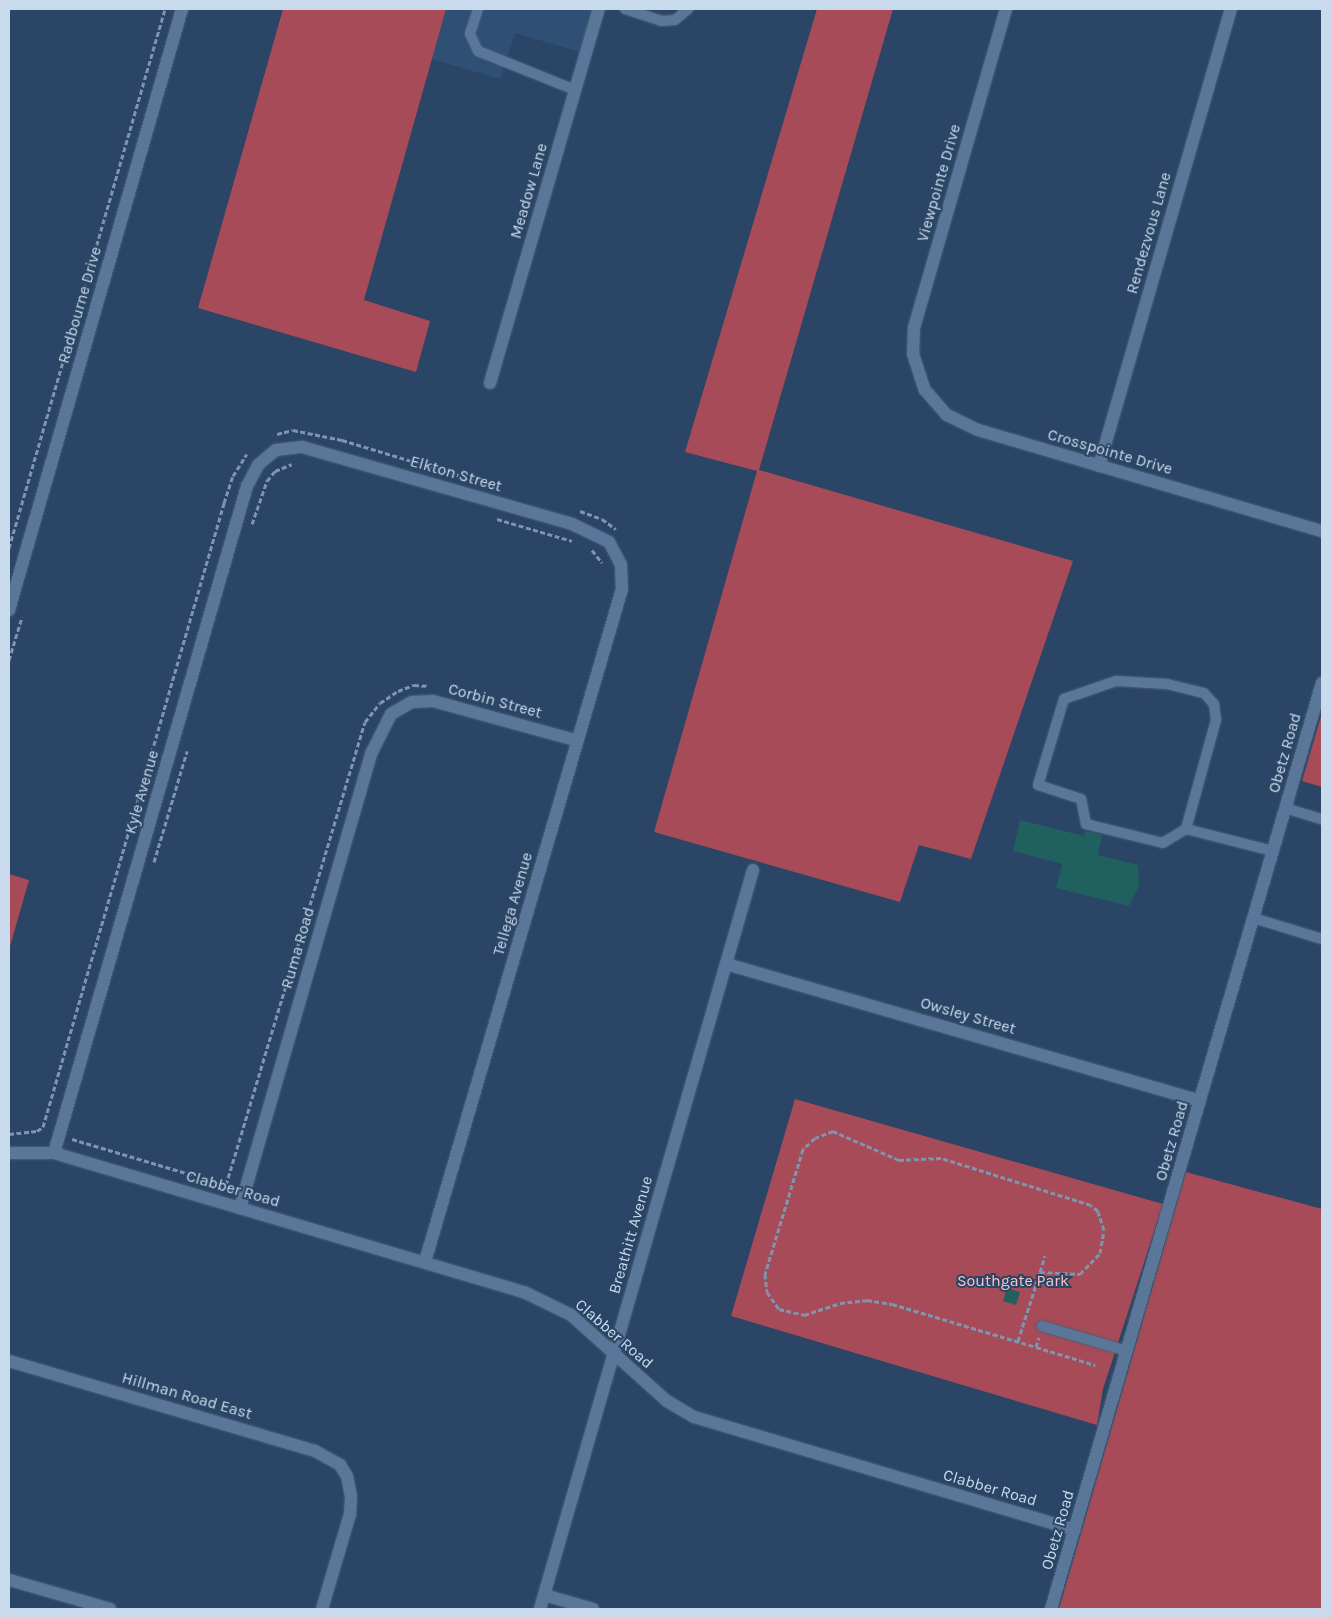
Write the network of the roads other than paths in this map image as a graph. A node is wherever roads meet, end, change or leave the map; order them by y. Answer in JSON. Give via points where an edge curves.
{"nodes":[{"id":1,"x":182,"y":9,"type":"edge"},
{"id":2,"x":478,"y":9,"type":"edge"},
{"id":3,"x":599,"y":9,"type":"edge"},
{"id":4,"x":624,"y":9,"type":"edge"},
{"id":5,"x":688,"y":9,"type":"edge"},
{"id":6,"x":1006,"y":9,"type":"edge"},
{"id":7,"x":1232,"y":9,"type":"edge"},
{"id":8,"x":575,"y":90,"type":"junction"},
{"id":9,"x":916,"y":368,"type":"joint"},
{"id":10,"x":490,"y":383,"type":"dead end"},
{"id":11,"x":276,"y":450,"type":"joint"},
{"id":12,"x":1099,"y":466,"type":"junction"},
{"id":13,"x":1322,"y":531,"type":"edge"},
{"id":14,"x":617,"y":554,"type":"joint"},
{"id":15,"x":9,"y":610,"type":"edge"},
{"id":16,"x":1322,"y":683,"type":"edge"},
{"id":17,"x":402,"y":706,"type":"joint"},
{"id":18,"x":578,"y":741,"type":"junction"},
{"id":19,"x":1285,"y":808,"type":"junction"},
{"id":20,"x":1322,"y":819,"type":"edge"},
{"id":21,"x":1186,"y":829,"type":"junction"},
{"id":22,"x":1273,"y":851,"type":"junction"},
{"id":23,"x":753,"y":870,"type":"dead end"},
{"id":24,"x":1253,"y":918,"type":"junction"},
{"id":25,"x":1322,"y":939,"type":"edge"},
{"id":26,"x":726,"y":964,"type":"junction"},
{"id":27,"x":1200,"y":1102,"type":"junction"},
{"id":28,"x":9,"y":1153,"type":"edge"},
{"id":29,"x":54,"y":1153,"type":"junction"},
{"id":30,"x":240,"y":1208,"type":"junction"},
{"id":31,"x":425,"y":1262,"type":"junction"},
{"id":32,"x":1042,"y":1326,"type":"road end"},
{"id":33,"x":1127,"y":1351,"type":"junction"},
{"id":34,"x":614,"y":1353,"type":"junction"},
{"id":35,"x":9,"y":1361,"type":"edge"},
{"id":36,"x":1075,"y":1530,"type":"junction"},
{"id":37,"x":9,"y":1580,"type":"edge"},
{"id":38,"x":544,"y":1595,"type":"junction"},
{"id":39,"x":110,"y":1609,"type":"edge"},
{"id":40,"x":322,"y":1609,"type":"edge"},
{"id":41,"x":540,"y":1609,"type":"edge"},
{"id":42,"x":593,"y":1609,"type":"edge"},
{"id":43,"x":1051,"y":1609,"type":"edge"}],
"edges":[{"from":1,"to":15,"type":"street","name":"Radbourne Drive"},
{"from":2,"to":8,"type":"lane","via":[[470,34],[478,52]]},
{"from":3,"to":8,"type":"street","name":"Meadow Lane"},
{"from":4,"to":5,"type":"lane","via":[[661,21],[675,20]]},
{"from":6,"to":9,"type":"street","name":"Viewpointe Drive","via":[[914,327]]},
{"from":7,"to":12,"type":"street","name":"Rendezvous Lane"},
{"from":8,"to":10,"type":"street","name":"Meadow Lane"},
{"from":9,"to":12,"type":"street","name":"Crosspointe Drive","via":[[934,402],[966,426]]},
{"from":11,"to":14,"type":"street","name":"Elkton Street","via":[[294,446],[312,449],[572,524],[598,534]]},
{"from":11,"to":29,"type":"street","name":"Kyle Avenue","via":[[258,465],[247,486]]},
{"from":12,"to":13,"type":"street","name":"Crosspointe Drive"},
{"from":14,"to":18,"type":"street","name":"Tellega Avenue","via":[[622,589]]},
{"from":16,"to":19,"type":"street","name":"Obetz Road"},
{"from":17,"to":18,"type":"street","name":"Corbin Street","via":[[423,701],[444,703]]},
{"from":17,"to":30,"type":"street","name":"Ruma Road","via":[[383,726],[372,752]]},
{"from":18,"to":31,"type":"street","name":"Tellega Avenue"},
{"from":19,"to":20,"type":"lane"},
{"from":19,"to":22,"type":"street","name":"Obetz Road"},
{"from":21,"to":21,"type":"lane","via":[[1216,720],[1214,704],[1204,693],[1167,684],[1116,681],[1064,699],[1038,785],[1081,799],[1086,824],[1163,843]]},
{"from":21,"to":22,"type":"lane"},
{"from":22,"to":24,"type":"street","name":"Obetz Road"},
{"from":23,"to":26,"type":"street","name":"Breathitt Avenue"},
{"from":24,"to":25,"type":"lane"},
{"from":24,"to":27,"type":"street","name":"Obetz Road"},
{"from":26,"to":27,"type":"street","name":"Owsley Street"},
{"from":26,"to":34,"type":"street","name":"Breathitt Avenue"},
{"from":27,"to":33,"type":"street","name":"Obetz Road"},
{"from":28,"to":29,"type":"street","name":"Clabber Road"},
{"from":29,"to":30,"type":"street","name":"Clabber Road"},
{"from":30,"to":31,"type":"street","name":"Clabber Road"},
{"from":31,"to":34,"type":"street","name":"Clabber Road","via":[[547,1302],[571,1315]]},
{"from":32,"to":33,"type":"lane"},
{"from":33,"to":36,"type":"street","name":"Obetz Road"},
{"from":34,"to":36,"type":"street","name":"Clabber Road","via":[[667,1401],[694,1417]]},
{"from":34,"to":38,"type":"street","name":"Breathitt Avenue"},
{"from":35,"to":40,"type":"street","name":"Hillman Road East","via":[[315,1451],[340,1465],[346,1476],[350,1514]]},
{"from":36,"to":43,"type":"street","name":"Obetz Road"},
{"from":37,"to":39,"type":"street"},
{"from":38,"to":41,"type":"street","name":"Breathitt Avenue"},
{"from":38,"to":42,"type":"street"}]}
